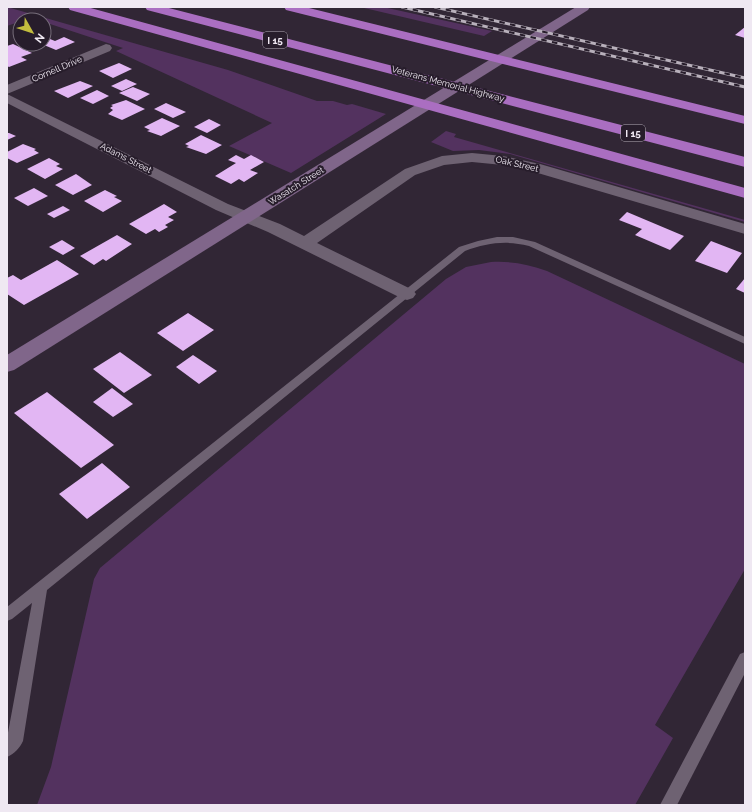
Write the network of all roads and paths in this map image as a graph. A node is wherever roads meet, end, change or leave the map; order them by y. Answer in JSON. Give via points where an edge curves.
{"nodes":[{"id":1,"x":74,"y":7,"type":"edge"},
{"id":2,"x":151,"y":7,"type":"edge"},
{"id":3,"x":290,"y":7,"type":"edge"},
{"id":4,"x":584,"y":7,"type":"edge"},
{"id":5,"x":106,"y":48,"type":"dead end"},
{"id":6,"x":7,"y":90,"type":"edge"},
{"id":7,"x":7,"y":98,"type":"edge"},
{"id":8,"x":745,"y":120,"type":"edge"},
{"id":9,"x":745,"y":162,"type":"edge"},
{"id":10,"x":745,"y":193,"type":"edge"},
{"id":11,"x":247,"y":216,"type":"junction"},
{"id":12,"x":745,"y":229,"type":"edge"},
{"id":13,"x":305,"y":243,"type":"junction"},
{"id":14,"x":407,"y":294,"type":"junction"},
{"id":15,"x":745,"y":341,"type":"edge"},
{"id":16,"x":7,"y":365,"type":"edge"},
{"id":17,"x":41,"y":587,"type":"junction"},
{"id":18,"x":7,"y":615,"type":"edge"},
{"id":19,"x":745,"y":659,"type":"edge"},
{"id":20,"x":7,"y":749,"type":"edge"},
{"id":21,"x":668,"y":805,"type":"edge"}],
"edges":[{"from":1,"to":10,"type":"highway"},
{"from":2,"to":9,"type":"highway","name":"Veterans Memorial Highway","number":"I 15"},
{"from":3,"to":8,"type":"highway"},
{"from":4,"to":11,"type":"street","name":"Wasatch Street"},
{"from":5,"to":6,"type":"street","name":"Cornell Drive"},
{"from":7,"to":11,"type":"street","name":"Adams Street","via":[[222,207]]},
{"from":11,"to":13,"type":"street"},
{"from":11,"to":16,"type":"street","name":"Wasatch Street"},
{"from":12,"to":13,"type":"street","name":"Oak Street","via":[[535,167],[478,156],[450,158],[410,172]]},
{"from":13,"to":14,"type":"street"},
{"from":14,"to":15,"type":"lane","via":[[462,249],[484,241],[512,238],[532,244]]},
{"from":14,"to":17,"type":"lane"},
{"from":17,"to":18,"type":"lane"},
{"from":17,"to":20,"type":"lane","via":[[15,741]]},
{"from":19,"to":21,"type":"lane"}]}
